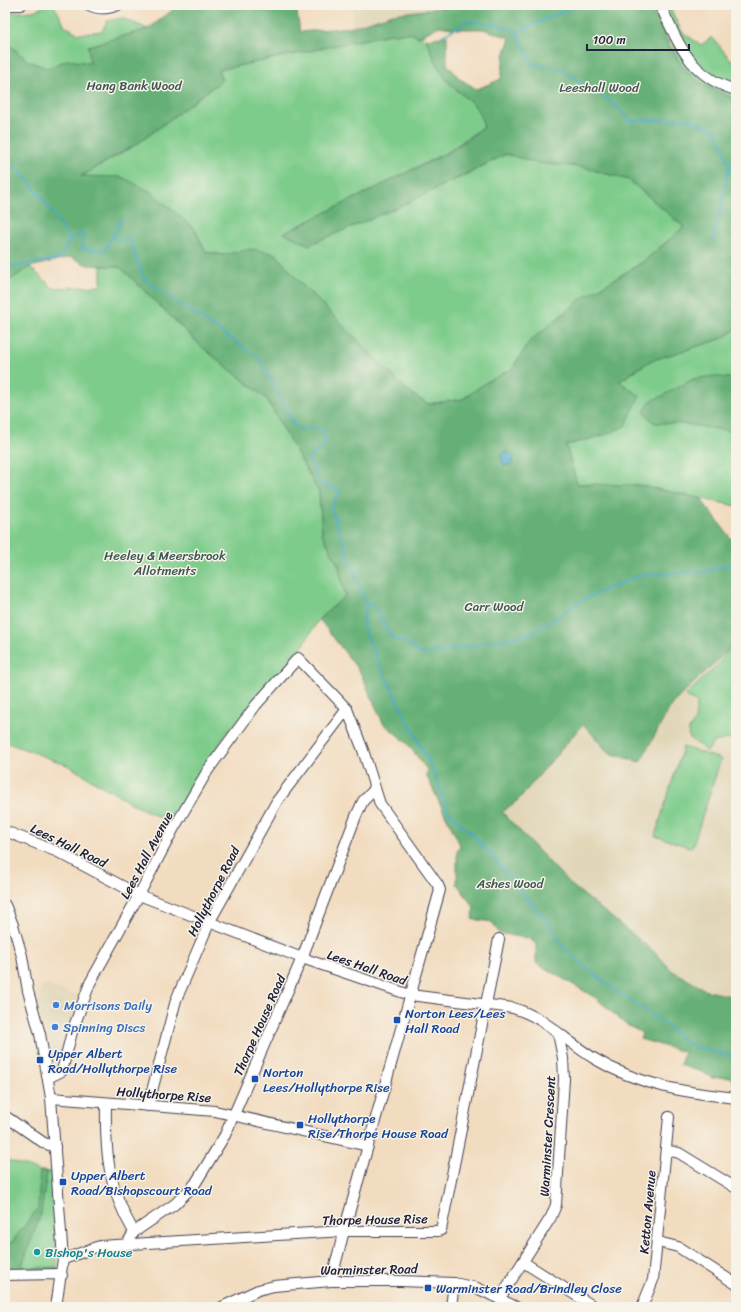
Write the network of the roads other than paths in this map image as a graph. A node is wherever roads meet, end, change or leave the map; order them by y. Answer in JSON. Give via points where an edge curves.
{"nodes":[{"id":1,"x":8,"y":5,"type":"edge"},
{"id":2,"x":22,"y":5,"type":"edge"},
{"id":3,"x":89,"y":5,"type":"edge"},
{"id":4,"x":118,"y":5,"type":"edge"},
{"id":5,"x":660,"y":5,"type":"edge"},
{"id":6,"x":736,"y":90,"type":"edge"},
{"id":7,"x":347,"y":710,"type":"junction"},
{"id":8,"x":375,"y":790,"type":"junction"},
{"id":9,"x":5,"y":831,"type":"edge"},
{"id":10,"x":140,"y":895,"type":"junction"},
{"id":11,"x":5,"y":905,"type":"edge"},
{"id":12,"x":210,"y":921,"type":"junction"},
{"id":13,"x":499,"y":939,"type":"dead end"},
{"id":14,"x":302,"y":958,"type":"junction"},
{"id":15,"x":410,"y":995,"type":"junction"},
{"id":16,"x":486,"y":1005,"type":"junction"},
{"id":17,"x":558,"y":1033,"type":"junction"},
{"id":18,"x":48,"y":1078,"type":"junction"},
{"id":19,"x":731,"y":1097,"type":"edge"},
{"id":20,"x":51,"y":1098,"type":"junction"},
{"id":21,"x":106,"y":1103,"type":"junction"},
{"id":22,"x":148,"y":1106,"type":"junction"},
{"id":23,"x":5,"y":1116,"type":"edge"},
{"id":24,"x":232,"y":1116,"type":"junction"},
{"id":25,"x":669,"y":1117,"type":"dead end"},
{"id":26,"x":368,"y":1146,"type":"junction"},
{"id":27,"x":55,"y":1148,"type":"junction"},
{"id":28,"x":666,"y":1150,"type":"junction"},
{"id":29,"x":736,"y":1188,"type":"edge"},
{"id":30,"x":344,"y":1231,"type":"junction"},
{"id":31,"x":134,"y":1232,"type":"junction"},
{"id":32,"x":658,"y":1242,"type":"junction"},
{"id":33,"x":126,"y":1245,"type":"junction"},
{"id":34,"x":63,"y":1259,"type":"junction"},
{"id":35,"x":523,"y":1262,"type":"junction"},
{"id":36,"x":5,"y":1275,"type":"edge"},
{"id":37,"x":62,"y":1275,"type":"junction"},
{"id":38,"x":331,"y":1281,"type":"junction"},
{"id":39,"x":454,"y":1283,"type":"junction"},
{"id":40,"x":736,"y":1284,"type":"edge"},
{"id":41,"x":500,"y":1298,"type":"junction"},
{"id":42,"x":593,"y":1306,"type":"dead end"},
{"id":43,"x":56,"y":1307,"type":"edge"},
{"id":44,"x":222,"y":1307,"type":"edge"},
{"id":45,"x":451,"y":1307,"type":"edge"},
{"id":46,"x":516,"y":1307,"type":"edge"},
{"id":47,"x":642,"y":1307,"type":"edge"}],
"edges":[{"from":1,"to":2,"type":"street"},
{"from":3,"to":4,"type":"street","via":[[98,9]]},
{"from":5,"to":6,"type":"street","via":[[683,52],[693,65],[716,82]]},
{"from":7,"to":8,"type":"street"},
{"from":7,"to":10,"type":"street","name":"Lees Hall Avenue","via":[[298,658],[256,705],[208,770],[174,828]]},
{"from":7,"to":12,"type":"street","name":"Hollythorpe Road","via":[[277,801]]},
{"from":8,"to":14,"type":"street","name":"Thorpe House Road","via":[[363,801],[356,816]]},
{"from":8,"to":15,"type":"street","via":[[380,804],[440,890]]},
{"from":9,"to":10,"type":"street","name":"Lees Hall Road","via":[[58,852]]},
{"from":10,"to":12,"type":"street","name":"Lees Hall Road"},
{"from":10,"to":18,"type":"street","name":"Lees Hall Avenue","via":[[90,983],[72,1032],[62,1071]]},
{"from":11,"to":18,"type":"street","via":[[14,925],[22,956]]},
{"from":12,"to":14,"type":"street","name":"Lees Hall Road"},
{"from":12,"to":22,"type":"street","name":"Hollythorpe Road","via":[[176,1000]]},
{"from":13,"to":16,"type":"street","name":"Thorpe House Rise"},
{"from":14,"to":15,"type":"street","name":"Lees Hall Road"},
{"from":14,"to":24,"type":"street","name":"Thorpe House Road"},
{"from":15,"to":16,"type":"street","name":"Lees Hall Road"},
{"from":15,"to":26,"type":"street"},
{"from":16,"to":17,"type":"street","name":"Lees Hall Road","via":[[527,1012],[540,1018]]},
{"from":16,"to":30,"type":"street","name":"Thorpe House Rise","via":[[442,1227],[438,1231]]},
{"from":17,"to":19,"type":"street","name":"Lees Hall Road","via":[[611,1069],[631,1077],[666,1088]]},
{"from":17,"to":35,"type":"street","name":"Warminster Crescent","via":[[564,1079],[558,1192],[556,1205]]},
{"from":18,"to":20,"type":"street"},
{"from":20,"to":21,"type":"street","name":"Hollythorpe Rise"},
{"from":20,"to":27,"type":"street"},
{"from":21,"to":22,"type":"street","name":"Hollythorpe Rise"},
{"from":21,"to":31,"type":"street","via":[[105,1136],[112,1186]]},
{"from":22,"to":24,"type":"street","name":"Hollythorpe Rise","via":[[194,1108]]},
{"from":23,"to":27,"type":"street"},
{"from":24,"to":26,"type":"street","name":"Hollythorpe Rise"},
{"from":24,"to":31,"type":"street","name":"Thorpe House Road","via":[[225,1135],[195,1184],[175,1204]]},
{"from":25,"to":28,"type":"street","name":"Ketton Avenue"},
{"from":26,"to":30,"type":"street"},
{"from":27,"to":34,"type":"street"},
{"from":28,"to":29,"type":"street","via":[[679,1153]]},
{"from":28,"to":32,"type":"street","name":"Ketton Avenue"},
{"from":30,"to":33,"type":"street","name":"Thorpe House Rise"},
{"from":30,"to":38,"type":"street"},
{"from":31,"to":33,"type":"street","name":"Thorpe House Road"},
{"from":32,"to":40,"type":"street","via":[[678,1247]]},
{"from":32,"to":47,"type":"street","name":"Ketton Avenue","via":[[653,1284]]},
{"from":33,"to":34,"type":"street","name":"Thorpe House Rise","via":[[100,1246]]},
{"from":34,"to":37,"type":"street"},
{"from":35,"to":41,"type":"street","name":"Warminster Crescent"},
{"from":35,"to":42,"type":"street"},
{"from":36,"to":37,"type":"street"},
{"from":37,"to":43,"type":"street"},
{"from":38,"to":39,"type":"street","name":"Warminster Road"},
{"from":38,"to":44,"type":"street","name":"Warminster Road","via":[[274,1286],[258,1290]]},
{"from":39,"to":41,"type":"street","name":"Warminster Road","via":[[477,1288]]},
{"from":39,"to":45,"type":"street"},
{"from":41,"to":46,"type":"street","name":"Warminster Road"}]}
